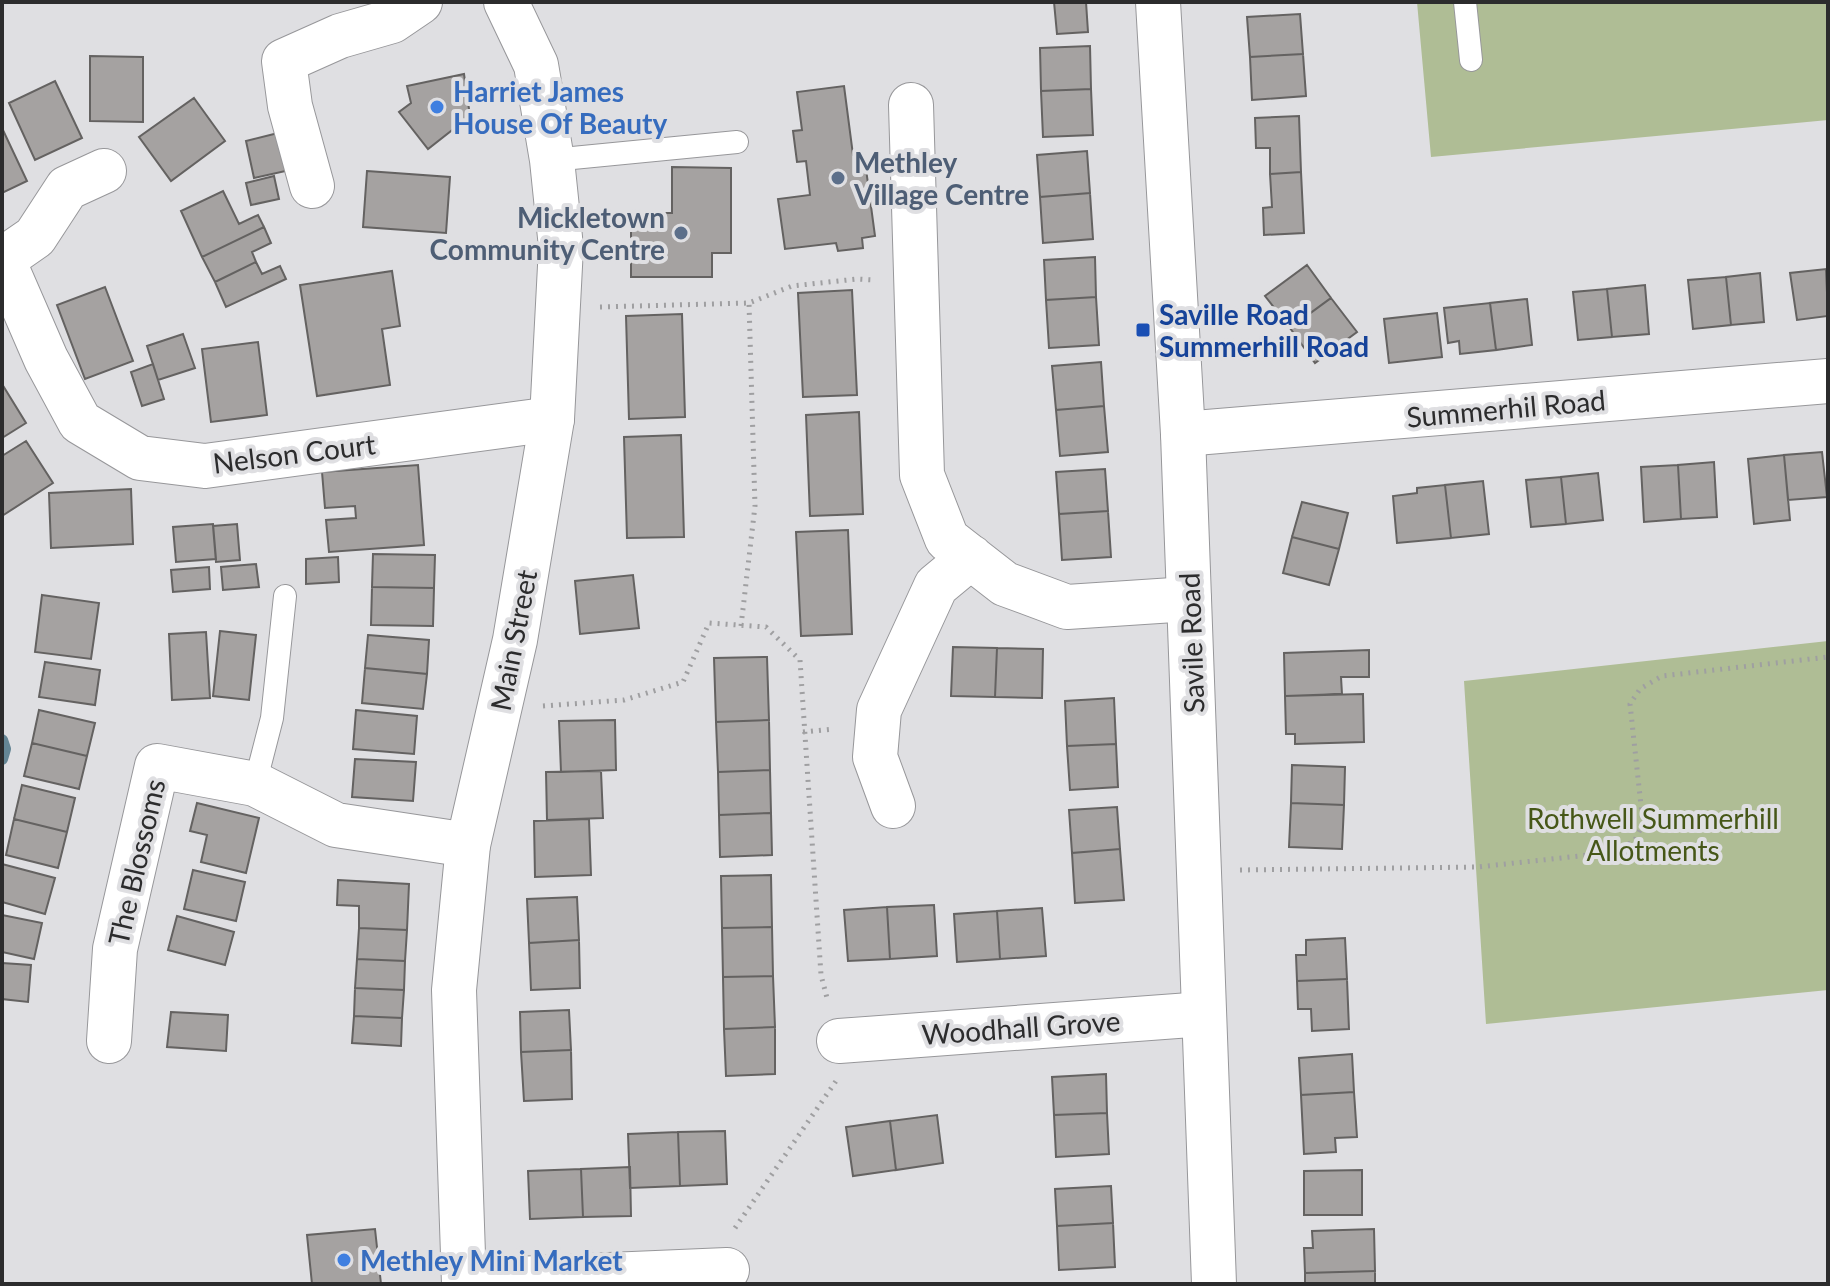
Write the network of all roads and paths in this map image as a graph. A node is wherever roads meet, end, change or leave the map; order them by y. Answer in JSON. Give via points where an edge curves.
{"nodes":[{"id":1,"x":420,"y":2,"type":"edge"},
{"id":2,"x":506,"y":2,"type":"edge"},
{"id":3,"x":1158,"y":2,"type":"edge"},
{"id":4,"x":1465,"y":2,"type":"edge"},
{"id":5,"x":1471,"y":60,"type":"dead end"},
{"id":6,"x":911,"y":105,"type":"dead end"},
{"id":7,"x":737,"y":142,"type":"dead end"},
{"id":8,"x":552,"y":160,"type":"junction"},
{"id":9,"x":104,"y":171,"type":"dead end"},
{"id":10,"x":312,"y":186,"type":"dead end"},
{"id":11,"x":3,"y":260,"type":"edge"},
{"id":12,"x":915,"y":283,"type":"junction"},
{"id":13,"x":749,"y":303,"type":"junction"},
{"id":14,"x":558,"y":308,"type":"junction"},
{"id":15,"x":1828,"y":381,"type":"edge"},
{"id":16,"x":552,"y":419,"type":"junction"},
{"id":17,"x":1183,"y":434,"type":"junction"},
{"id":18,"x":971,"y":557,"type":"junction"},
{"id":19,"x":285,"y":596,"type":"dead end"},
{"id":20,"x":1189,"y":599,"type":"junction"},
{"id":21,"x":741,"y":626,"type":"junction"},
{"id":22,"x":1828,"y":657,"type":"edge"},
{"id":23,"x":500,"y":709,"type":"junction"},
{"id":24,"x":255,"y":784,"type":"junction"},
{"id":25,"x":893,"y":806,"type":"dead end"},
{"id":26,"x":468,"y":845,"type":"junction"},
{"id":27,"x":1199,"y":871,"type":"junction"},
{"id":28,"x":1204,"y":1014,"type":"junction"},
{"id":29,"x":109,"y":1041,"type":"dead end"},
{"id":30,"x":839,"y":1041,"type":"junction"},
{"id":31,"x":727,"y":1270,"type":"joint"},
{"id":32,"x":464,"y":1283,"type":"edge"},
{"id":33,"x":1214,"y":1284,"type":"edge"}],
"edges":[{"from":1,"to":10,"type":"street","via":[[392,21],[284,61]]},
{"from":2,"to":8,"type":"street","name":"Main Street","via":[[536,65]]},
{"from":3,"to":17,"type":"street","name":"Savile Road"},
{"from":4,"to":5,"type":"lane"},
{"from":6,"to":12,"type":"street"},
{"from":7,"to":8,"type":"lane"},
{"from":8,"to":14,"type":"street","name":"Main Street","via":[[561,247]]},
{"from":9,"to":11,"type":"street","name":"Nelson Court","via":[[67,188],[35,237]]},
{"from":11,"to":16,"type":"street","name":"Nelson Court","via":[[80,422],[140,458],[205,466]]},
{"from":12,"to":13,"type":"path","via":[[857,279],[792,286]]},
{"from":12,"to":18,"type":"street","via":[[922,475],[947,539]]},
{"from":13,"to":14,"type":"path"},
{"from":13,"to":21,"type":"path","via":[[755,506]]},
{"from":14,"to":16,"type":"street","name":"Main Street"},
{"from":15,"to":17,"type":"street","name":"Summerhil Road"},
{"from":16,"to":23,"type":"street","name":"Main Street"},
{"from":17,"to":20,"type":"street","name":"Savile Road"},
{"from":18,"to":20,"type":"street","via":[[1005,584],[1067,607]]},
{"from":18,"to":25,"type":"street","via":[[936,586],[879,710],[875,757]]},
{"from":19,"to":24,"type":"lane","via":[[272,718]]},
{"from":20,"to":27,"type":"street","name":"Savile Road"},
{"from":21,"to":23,"type":"path","via":[[709,623],[683,682],[624,700]]},
{"from":21,"to":30,"type":"path","via":[[766,627],[800,660],[821,975]]},
{"from":22,"to":27,"type":"path","via":[[1662,676],[1640,689],[1630,704],[1643,824],[1635,840],[1616,852],[1478,867]]},
{"from":23,"to":26,"type":"street","name":"Main Street"},
{"from":24,"to":26,"type":"street","name":"The Blossoms","via":[[336,825]]},
{"from":24,"to":29,"type":"street","name":"The Blossoms","via":[[157,766],[115,949]]},
{"from":26,"to":32,"type":"street","name":"Main Street","via":[[454,990]]},
{"from":27,"to":28,"type":"street","name":"Savile Road"},
{"from":28,"to":30,"type":"street","name":"Woodhall Grove"},
{"from":28,"to":33,"type":"street","name":"Savile Road"},
{"from":30,"to":31,"type":"path","via":[[840,1075],[727,1239]]},
{"from":31,"to":32,"type":"street"}]}
